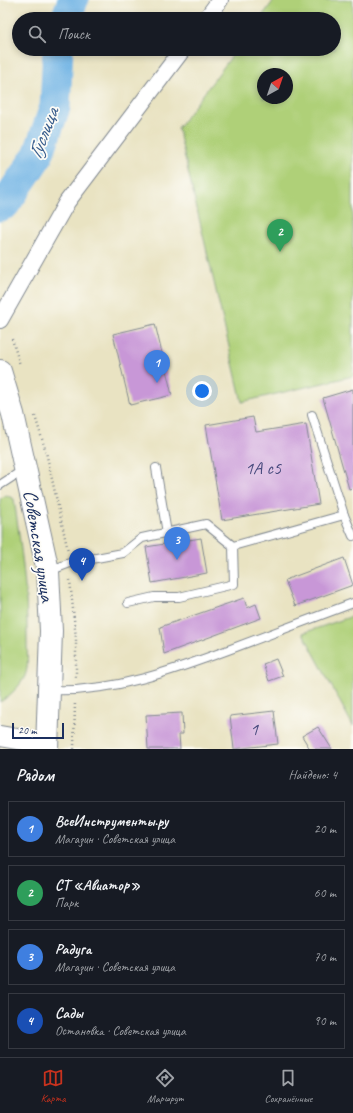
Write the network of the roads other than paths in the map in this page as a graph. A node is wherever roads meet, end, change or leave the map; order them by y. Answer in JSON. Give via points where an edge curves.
{"nodes":[{"id":1,"x":220,"y":0,"type":"edge"},
{"id":2,"x":211,"y":12,"type":"edge"},
{"id":3,"x":178,"y":56,"type":"edge"},
{"id":4,"x":0,"y":320,"type":"edge"},
{"id":5,"x":0,"y":371,"type":"edge"},
{"id":6,"x":312,"y":415,"type":"dead end"},
{"id":7,"x":26,"y":468,"type":"junction"},
{"id":8,"x":156,"y":468,"type":"dead end"},
{"id":9,"x":0,"y":485,"type":"edge"},
{"id":10,"x":344,"y":515,"type":"junction"},
{"id":11,"x":167,"y":533,"type":"junction"},
{"id":12,"x":353,"y":536,"type":"edge"},
{"id":13,"x":233,"y":546,"type":"junction"},
{"id":14,"x":48,"y":572,"type":"junction"},
{"id":15,"x":128,"y":603,"type":"dead end"},
{"id":16,"x":353,"y":603,"type":"edge"},
{"id":17,"x":50,"y":690,"type":"junction"},
{"id":18,"x":0,"y":736,"type":"edge"},
{"id":19,"x":47,"y":747,"type":"edge"}],
"edges":[{"from":1,"to":2,"type":"street"},
{"from":3,"to":4,"type":"street","via":[[67,202]]},
{"from":5,"to":7,"type":"main road","name":"Советская улица"},
{"from":6,"to":10,"type":"lane"},
{"from":7,"to":9,"type":"lane"},
{"from":7,"to":14,"type":"main road","name":"Советская улица"},
{"from":8,"to":11,"type":"lane"},
{"from":10,"to":12,"type":"lane"},
{"from":10,"to":13,"type":"lane"},
{"from":11,"to":13,"type":"lane","via":[[206,524]]},
{"from":11,"to":14,"type":"lane","via":[[142,538],[122,553],[70,563]]},
{"from":13,"to":15,"type":"lane","via":[[234,584],[179,597],[154,597]]},
{"from":14,"to":17,"type":"main road","name":"Советская улица"},
{"from":16,"to":17,"type":"lane","via":[[183,666],[138,679],[76,691]]},
{"from":17,"to":19,"type":"main road","name":"Советская улица"},
{"from":18,"to":19,"type":"street"}]}
